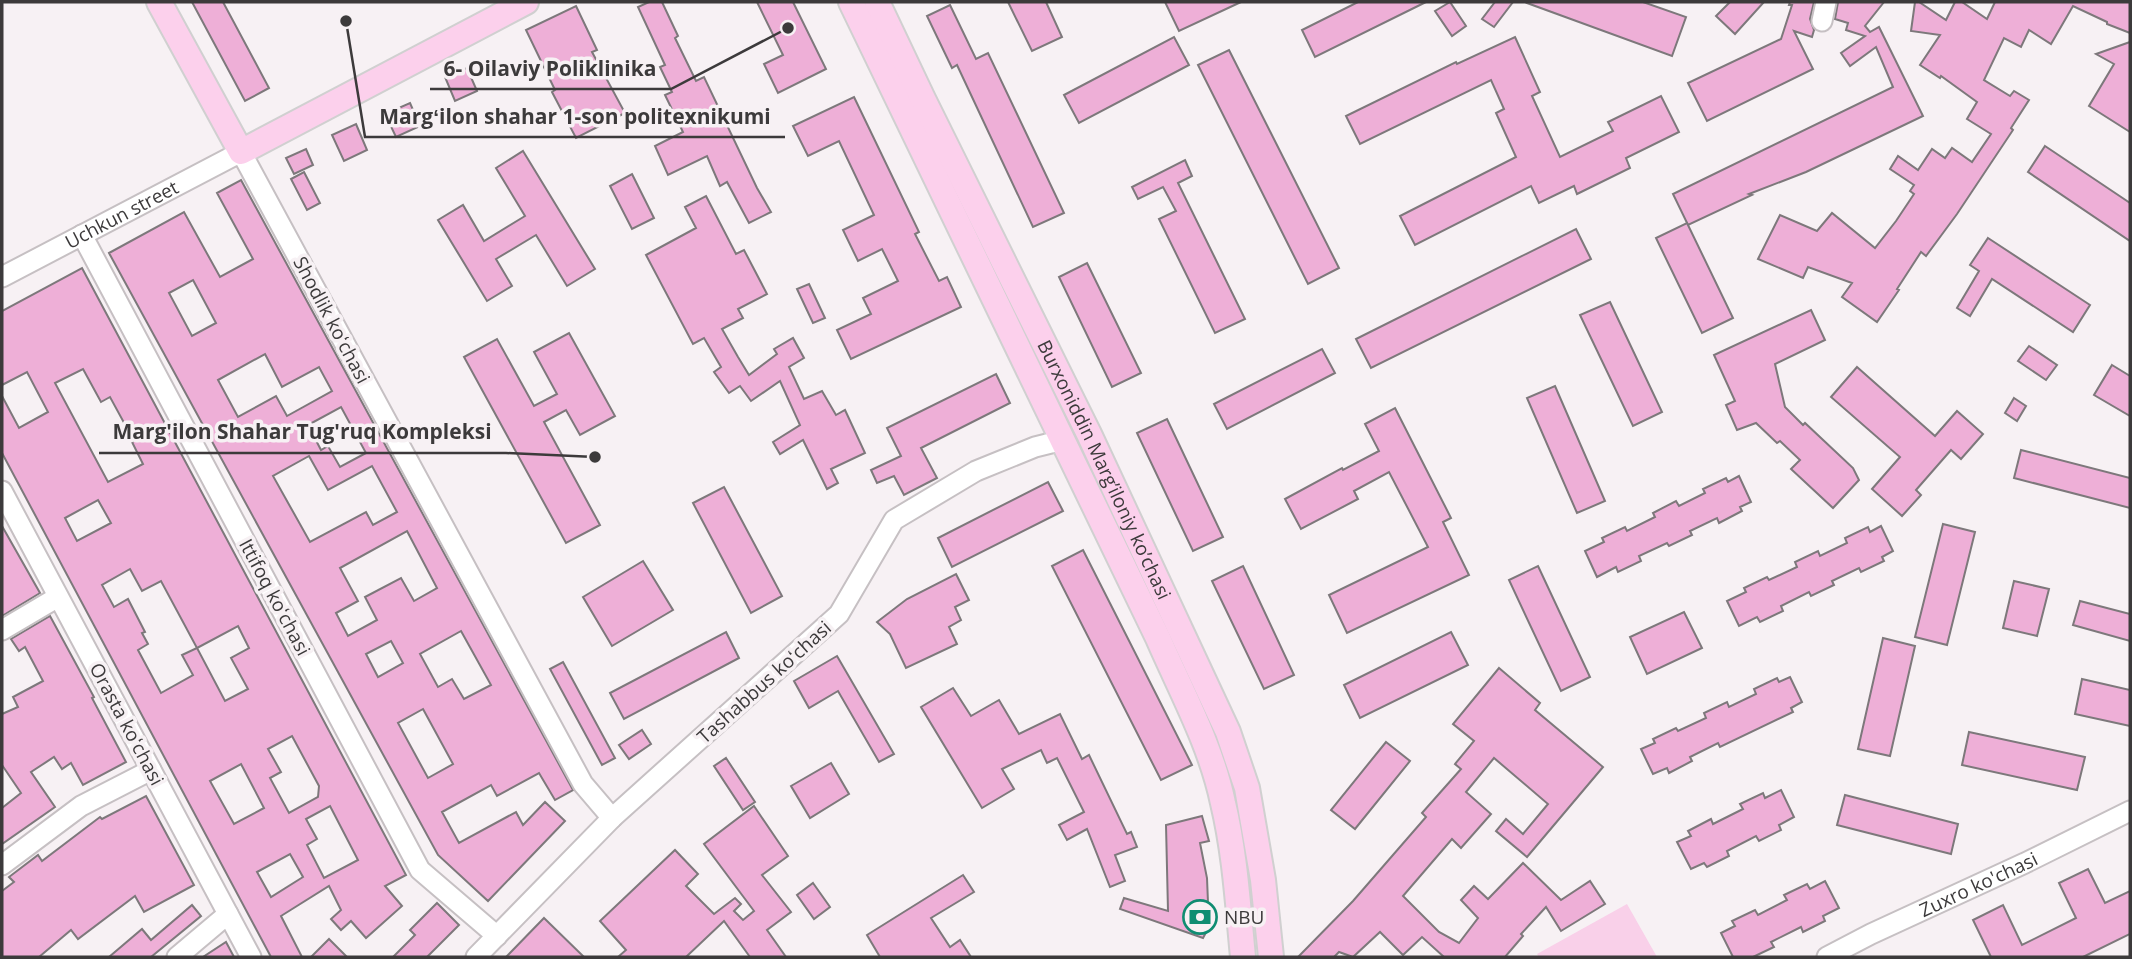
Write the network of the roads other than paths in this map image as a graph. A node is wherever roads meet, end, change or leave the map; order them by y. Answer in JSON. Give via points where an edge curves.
{"nodes":[{"id":1,"x":159,"y":2,"type":"edge"},
{"id":2,"x":526,"y":2,"type":"edge"},
{"id":3,"x":851,"y":2,"type":"edge"},
{"id":4,"x":877,"y":2,"type":"edge"},
{"id":5,"x":241,"y":152,"type":"junction"},
{"id":6,"x":82,"y":235,"type":"junction"},
{"id":7,"x":2,"y":277,"type":"edge"},
{"id":8,"x":1089,"y":434,"type":"junction"},
{"id":9,"x":1063,"y":440,"type":"junction"},
{"id":10,"x":2,"y":491,"type":"edge"},
{"id":11,"x":58,"y":597,"type":"junction"},
{"id":12,"x":2,"y":630,"type":"edge"},
{"id":13,"x":151,"y":770,"type":"junction"},
{"id":14,"x":2130,"y":811,"type":"edge"},
{"id":15,"x":612,"y":818,"type":"junction"},
{"id":16,"x":2,"y":865,"type":"edge"},
{"id":17,"x":228,"y":914,"type":"junction"},
{"id":18,"x":497,"y":936,"type":"junction"},
{"id":19,"x":177,"y":957,"type":"edge"},
{"id":20,"x":251,"y":957,"type":"edge"},
{"id":21,"x":476,"y":957,"type":"edge"},
{"id":22,"x":1243,"y":957,"type":"edge"},
{"id":23,"x":1271,"y":957,"type":"edge"},
{"id":24,"x":1827,"y":957,"type":"edge"}],
"edges":[{"from":1,"to":5,"type":"main road","name":"Shodlik koʻchasi"},
{"from":2,"to":5,"type":"main road"},
{"from":3,"to":9,"type":"main road","name":"Burxoniddin Marg’iloniy ko’chasi"},
{"from":4,"to":8,"type":"main road","name":"Burxoniddin Marg’iloniy ko’chasi"},
{"from":5,"to":6,"type":"street","name":"Uchkun street"},
{"from":5,"to":15,"type":"street","name":"Shodlik koʻchasi","via":[[583,784]]},
{"from":6,"to":7,"type":"street","name":"Uchkun street"},
{"from":6,"to":18,"type":"street","name":"Ittifoq koʻchasi","via":[[420,870]]},
{"from":8,"to":9,"type":"main road"},
{"from":8,"to":23,"type":"main road","name":"Burxoniddin Marg’iloniy ko’chasi","via":[[1231,743],[1247,788]]},
{"from":9,"to":15,"type":"street","name":"Tashabbus koʻchasi","via":[[976,471],[894,520],[839,614]]},
{"from":9,"to":22,"type":"main road","name":"Burxoniddin Marg’iloniy ko’chasi","via":[[1204,743],[1223,801]]},
{"from":10,"to":11,"type":"street","name":"Orasta koʻchasi"},
{"from":11,"to":12,"type":"street"},
{"from":11,"to":13,"type":"street","name":"Orasta koʻchasi"},
{"from":13,"to":16,"type":"street","via":[[81,806]]},
{"from":13,"to":17,"type":"street","name":"Orasta koʻchasi"},
{"from":14,"to":24,"type":"street","name":"Zuxro ko'chasi"},
{"from":15,"to":18,"type":"street","name":"Tashabbus koʻchasi"},
{"from":17,"to":19,"type":"street"},
{"from":17,"to":20,"type":"street","name":"Orasta koʻchasi"},
{"from":18,"to":21,"type":"street","name":"Tashabbus koʻchasi"}]}
